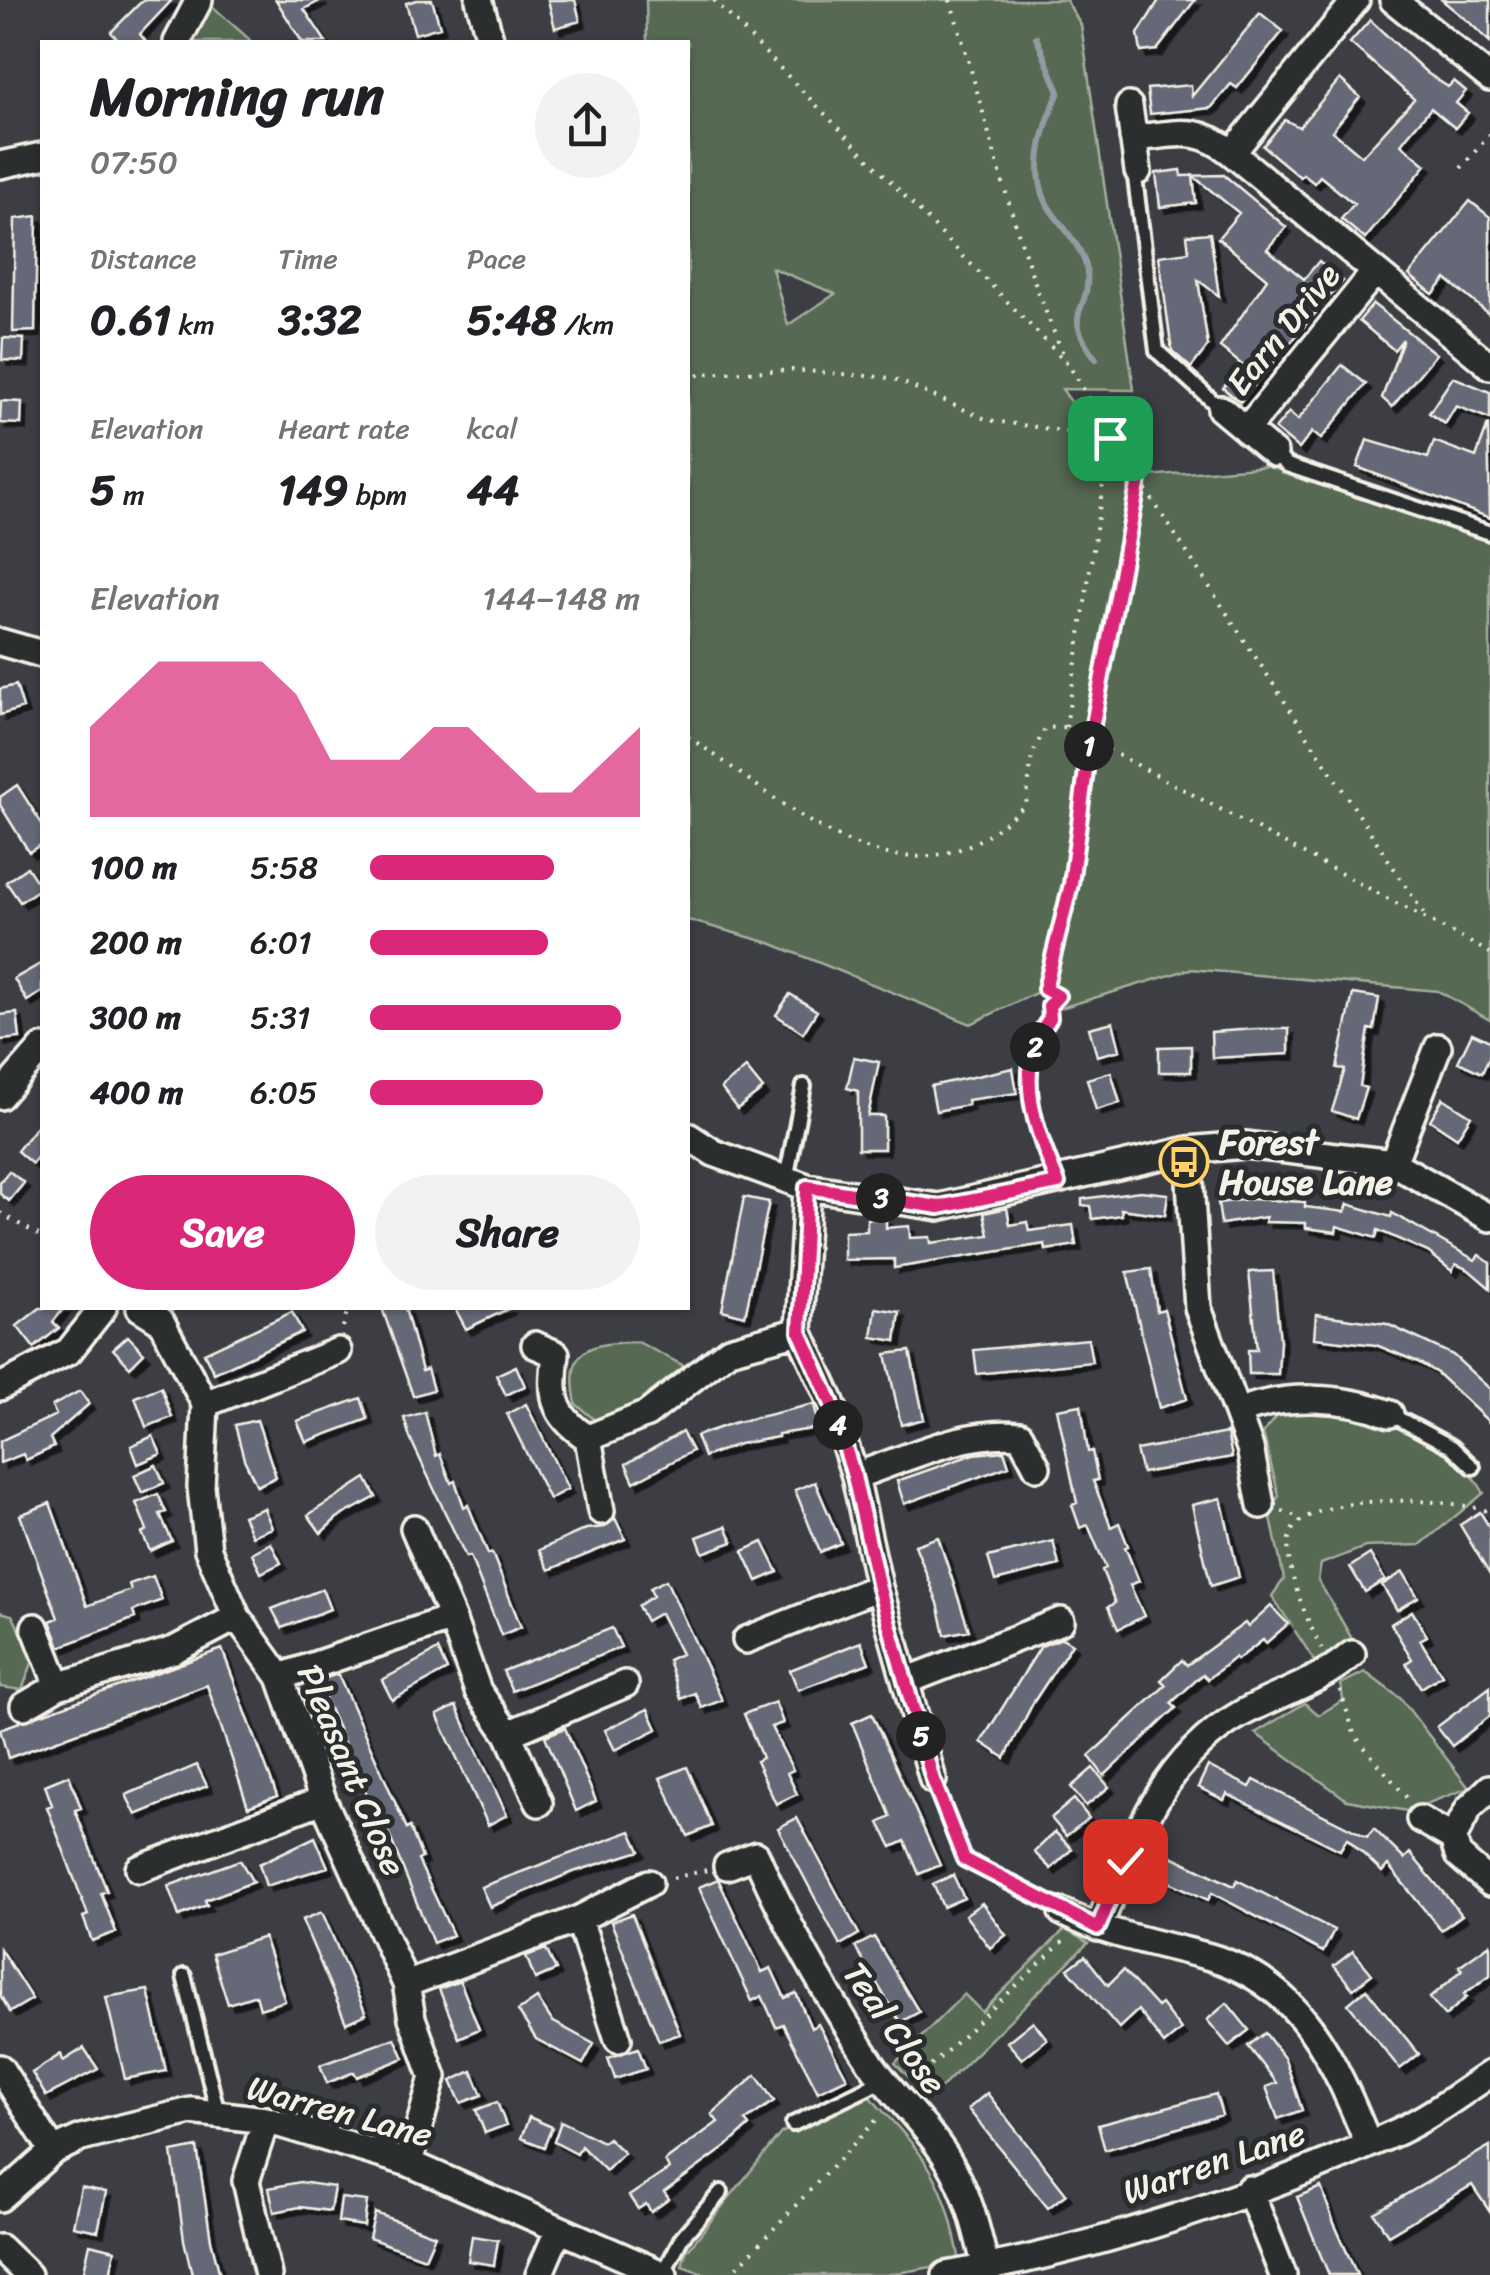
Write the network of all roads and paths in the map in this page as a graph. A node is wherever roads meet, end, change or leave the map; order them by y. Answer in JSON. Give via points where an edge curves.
{"nodes":[{"id":1,"x":199,"y":0,"type":"edge"},
{"id":2,"x":479,"y":0,"type":"edge"},
{"id":3,"x":714,"y":0,"type":"edge"},
{"id":4,"x":950,"y":0,"type":"edge"},
{"id":5,"x":1356,"y":0,"type":"edge"},
{"id":6,"x":1393,"y":0,"type":"edge"},
{"id":7,"x":178,"y":40,"type":"edge"},
{"id":8,"x":491,"y":40,"type":"edge"},
{"id":9,"x":1490,"y":78,"type":"edge"},
{"id":10,"x":1129,"y":106,"type":"dead end"},
{"id":11,"x":1490,"y":134,"type":"edge"},
{"id":12,"x":1133,"y":138,"type":"junction"},
{"id":13,"x":1232,"y":152,"type":"junction"},
{"id":14,"x":40,"y":156,"type":"edge"},
{"id":15,"x":0,"y":165,"type":"edge"},
{"id":16,"x":1461,"y":168,"type":"dead end"},
{"id":17,"x":1138,"y":171,"type":"joint"},
{"id":18,"x":1374,"y":273,"type":"junction"},
{"id":19,"x":1068,"y":364,"type":"junction"},
{"id":20,"x":1490,"y":366,"type":"edge"},
{"id":21,"x":690,"y":380,"type":"edge"},
{"id":22,"x":1221,"y":409,"type":"joint"},
{"id":23,"x":1246,"y":430,"type":"junction"},
{"id":24,"x":1110,"y":438,"type":"junction"},
{"id":25,"x":1274,"y":453,"type":"joint"},
{"id":26,"x":1139,"y":480,"type":"junction"},
{"id":27,"x":1490,"y":533,"type":"edge"},
{"id":28,"x":0,"y":642,"type":"edge"},
{"id":29,"x":40,"y":653,"type":"edge"},
{"id":30,"x":1066,"y":728,"type":"junction"},
{"id":31,"x":690,"y":738,"type":"edge"},
{"id":32,"x":1090,"y":740,"type":"junction"},
{"id":33,"x":1428,"y":920,"type":"junction"},
{"id":34,"x":1490,"y":952,"type":"edge"},
{"id":35,"x":1438,"y":1047,"type":"dead end"},
{"id":36,"x":40,"y":1050,"type":"edge"},
{"id":37,"x":804,"y":1086,"type":"dead end"},
{"id":38,"x":0,"y":1096,"type":"edge"},
{"id":39,"x":690,"y":1137,"type":"edge"},
{"id":40,"x":1188,"y":1150,"type":"junction"},
{"id":41,"x":1393,"y":1163,"type":"junction"},
{"id":42,"x":797,"y":1183,"type":"junction"},
{"id":43,"x":1058,"y":1183,"type":"junction"},
{"id":44,"x":0,"y":1213,"type":"edge"},
{"id":45,"x":1490,"y":1218,"type":"edge"},
{"id":46,"x":40,"y":1236,"type":"edge"},
{"id":47,"x":101,"y":1310,"type":"edge"},
{"id":48,"x":143,"y":1310,"type":"edge"},
{"id":49,"x":800,"y":1332,"type":"junction"},
{"id":50,"x":535,"y":1344,"type":"dead end"},
{"id":51,"x":338,"y":1351,"type":"dead end"},
{"id":52,"x":0,"y":1387,"type":"edge"},
{"id":53,"x":205,"y":1404,"type":"junction"},
{"id":54,"x":1238,"y":1412,"type":"junction"},
{"id":55,"x":1390,"y":1414,"type":"joint"},
{"id":56,"x":588,"y":1438,"type":"junction"},
{"id":57,"x":1037,"y":1467,"type":"dead end"},
{"id":58,"x":1474,"y":1467,"type":"dead end"},
{"id":59,"x":854,"y":1476,"type":"junction"},
{"id":60,"x":1261,"y":1505,"type":"dead end"},
{"id":61,"x":601,"y":1511,"type":"dead end"},
{"id":62,"x":1490,"y":1512,"type":"edge"},
{"id":63,"x":414,"y":1528,"type":"dead end"},
{"id":64,"x":879,"y":1588,"type":"junction"},
{"id":65,"x":237,"y":1617,"type":"junction"},
{"id":66,"x":452,"y":1618,"type":"junction"},
{"id":67,"x":1061,"y":1621,"type":"dead end"},
{"id":68,"x":35,"y":1627,"type":"dead end"},
{"id":69,"x":746,"y":1640,"type":"dead end"},
{"id":70,"x":1343,"y":1662,"type":"junction"},
{"id":71,"x":280,"y":1678,"type":"junction"},
{"id":72,"x":906,"y":1681,"type":"junction"},
{"id":73,"x":625,"y":1684,"type":"dead end"},
{"id":74,"x":58,"y":1686,"type":"junction"},
{"id":75,"x":24,"y":1706,"type":"dead end"},
{"id":76,"x":508,"y":1734,"type":"junction"},
{"id":77,"x":933,"y":1780,"type":"joint"},
{"id":78,"x":1490,"y":1788,"type":"edge"},
{"id":79,"x":323,"y":1800,"type":"junction"},
{"id":80,"x":539,"y":1802,"type":"dead end"},
{"id":81,"x":1420,"y":1819,"type":"joint"},
{"id":82,"x":1453,"y":1838,"type":"junction"},
{"id":83,"x":727,"y":1866,"type":"joint"},
{"id":84,"x":139,"y":1869,"type":"dead end"},
{"id":85,"x":648,"y":1883,"type":"joint"},
{"id":86,"x":1490,"y":1883,"type":"edge"},
{"id":87,"x":1062,"y":1912,"type":"joint"},
{"id":88,"x":578,"y":1919,"type":"junction"},
{"id":89,"x":1098,"y":1928,"type":"junction"},
{"id":90,"x":184,"y":1976,"type":"dead end"},
{"id":91,"x":406,"y":1984,"type":"junction"},
{"id":92,"x":618,"y":2039,"type":"dead end"},
{"id":93,"x":0,"y":2068,"type":"edge"},
{"id":94,"x":1490,"y":2074,"type":"edge"},
{"id":95,"x":884,"y":2080,"type":"junction"},
{"id":96,"x":218,"y":2114,"type":"junction"},
{"id":97,"x":266,"y":2120,"type":"junction"},
{"id":98,"x":793,"y":2124,"type":"dead end"},
{"id":99,"x":1368,"y":2143,"type":"junction"},
{"id":100,"x":53,"y":2150,"type":"junction"},
{"id":101,"x":409,"y":2163,"type":"junction"},
{"id":102,"x":1249,"y":2190,"type":"junction"},
{"id":103,"x":721,"y":2192,"type":"dead end"},
{"id":104,"x":0,"y":2198,"type":"edge"},
{"id":105,"x":558,"y":2231,"type":"junction"},
{"id":106,"x":0,"y":2248,"type":"edge"},
{"id":107,"x":986,"y":2268,"type":"junction"},
{"id":108,"x":28,"y":2275,"type":"edge"},
{"id":109,"x":268,"y":2275,"type":"edge"},
{"id":110,"x":539,"y":2275,"type":"edge"},
{"id":111,"x":664,"y":2275,"type":"edge"},
{"id":112,"x":946,"y":2275,"type":"edge"},
{"id":113,"x":1283,"y":2275,"type":"edge"}],
"edges":[{"from":1,"to":7,"type":"street"},
{"from":2,"to":8,"type":"street"},
{"from":3,"to":19,"type":"path"},
{"from":4,"to":19,"type":"path","via":[[1014,218]]},
{"from":5,"to":13,"type":"street"},
{"from":6,"to":9,"type":"street"},
{"from":10,"to":12,"type":"street"},
{"from":11,"to":16,"type":"path"},
{"from":12,"to":13,"type":"street","via":[[1191,131]]},
{"from":12,"to":17,"type":"street"},
{"from":13,"to":18,"type":"street"},
{"from":14,"to":15,"type":"street"},
{"from":17,"to":22,"type":"lane","via":[[1157,350]]},
{"from":18,"to":20,"type":"street"},
{"from":18,"to":23,"type":"street","name":"Earn Drive"},
{"from":19,"to":24,"type":"path"},
{"from":21,"to":24,"type":"path","via":[[792,370],[892,378],[988,420]]},
{"from":22,"to":23,"type":"street","name":"Earn Drive"},
{"from":23,"to":25,"type":"street","name":"Earn Drive"},
{"from":24,"to":26,"type":"path"},
{"from":24,"to":30,"type":"path"},
{"from":25,"to":27,"type":"lane","via":[[1288,464]]},
{"from":26,"to":32,"type":"path"},
{"from":26,"to":33,"type":"path"},
{"from":28,"to":29,"type":"street"},
{"from":30,"to":31,"type":"path","via":[[1045,728],[1032,755],[1026,805],[983,839],[934,857],[863,847],[796,817]]},
{"from":30,"to":32,"type":"path"},
{"from":32,"to":33,"type":"path"},
{"from":32,"to":43,"type":"path","via":[[1071,884],[1045,989],[1058,996],[1037,1035],[1030,1077],[1033,1122]]},
{"from":33,"to":34,"type":"path"},
{"from":35,"to":41,"type":"street"},
{"from":36,"to":38,"type":"street"},
{"from":37,"to":42,"type":"lane"},
{"from":39,"to":42,"type":"street","via":[[714,1153]]},
{"from":40,"to":41,"type":"street","via":[[1245,1145]]},
{"from":40,"to":43,"type":"street"},
{"from":40,"to":54,"type":"street","via":[[1198,1308]]},
{"from":41,"to":45,"type":"street"},
{"from":42,"to":43,"type":"street","via":[[939,1207]]},
{"from":42,"to":49,"type":"street"},
{"from":44,"to":46,"type":"path"},
{"from":47,"to":52,"type":"street","via":[[69,1350]]},
{"from":48,"to":53,"type":"street","via":[[161,1322]]},
{"from":49,"to":56,"type":"street","via":[[729,1350],[647,1414]]},
{"from":49,"to":59,"type":"street"},
{"from":50,"to":56,"type":"street","via":[[556,1354],[552,1391],[565,1424]]},
{"from":51,"to":53,"type":"street"},
{"from":53,"to":65,"type":"street","name":"Pleasant Close","via":[[208,1550]]},
{"from":54,"to":55,"type":"street","via":[[1266,1400],[1361,1403]]},
{"from":54,"to":60,"type":"street"},
{"from":55,"to":58,"type":"lane","via":[[1452,1447]]},
{"from":56,"to":61,"type":"street"},
{"from":57,"to":59,"type":"street","via":[[1027,1425]]},
{"from":59,"to":64,"type":"street"},
{"from":62,"to":70,"type":"path","via":[[1443,1500],[1392,1499],[1301,1518],[1287,1549],[1305,1619]]},
{"from":63,"to":66,"type":"street"},
{"from":64,"to":69,"type":"street"},
{"from":64,"to":72,"type":"street"},
{"from":65,"to":71,"type":"street","name":"Pleasant Close"},
{"from":65,"to":74,"type":"street","via":[[174,1650]]},
{"from":66,"to":71,"type":"street"},
{"from":66,"to":76,"type":"street","via":[[478,1691]]},
{"from":67,"to":72,"type":"street"},
{"from":68,"to":74,"type":"street"},
{"from":70,"to":81,"type":"path","via":[[1355,1736],[1397,1780]]},
{"from":70,"to":89,"type":"street","via":[[1234,1718],[1188,1756],[1141,1824]]},
{"from":71,"to":79,"type":"street","name":"Pleasant Close"},
{"from":72,"to":77,"type":"street"},
{"from":73,"to":76,"type":"street"},
{"from":74,"to":75,"type":"street"},
{"from":76,"to":80,"type":"street"},
{"from":77,"to":87,"type":"path","via":[[964,1859]]},
{"from":78,"to":82,"type":"street","via":[[1468,1808]]},
{"from":79,"to":84,"type":"street"},
{"from":79,"to":91,"type":"street","name":"Pleasant Close"},
{"from":81,"to":82,"type":"street"},
{"from":82,"to":86,"type":"street","via":[[1458,1855]]},
{"from":83,"to":85,"type":"path"},
{"from":83,"to":95,"type":"street","name":"Teal Close","via":[[756,1854],[788,1928]]},
{"from":85,"to":88,"type":"street"},
{"from":87,"to":89,"type":"street"},
{"from":88,"to":91,"type":"street"},
{"from":88,"to":92,"type":"street"},
{"from":89,"to":99,"type":"street","via":[[1212,1958],[1269,1985],[1325,2045]]},
{"from":90,"to":96,"type":"lane"},
{"from":91,"to":101,"type":"street","name":"Pleasant Close","via":[[433,2077]]},
{"from":93,"to":100,"type":"street"},
{"from":94,"to":99,"type":"street","name":"Warren Lane"},
{"from":95,"to":98,"type":"lane"},
{"from":95,"to":107,"type":"street","name":"Teal Close","via":[[947,2156]]},
{"from":96,"to":97,"type":"street","name":"Warren Lane"},
{"from":96,"to":100,"type":"street","name":"Warren Lane","via":[[191,2111],[120,2126]]},
{"from":97,"to":101,"type":"street","name":"Warren Lane"},
{"from":97,"to":109,"type":"street","via":[[246,2181]]},
{"from":99,"to":102,"type":"street","name":"Warren Lane"},
{"from":100,"to":104,"type":"street","name":"Warren Lane"},
{"from":101,"to":105,"type":"street","name":"Warren Lane"},
{"from":102,"to":107,"type":"street","name":"Warren Lane"},
{"from":102,"to":113,"type":"street"},
{"from":103,"to":111,"type":"lane","via":[[682,2237]]},
{"from":105,"to":110,"type":"street"},
{"from":105,"to":111,"type":"street","name":"Warren Lane"},
{"from":106,"to":108,"type":"street"},
{"from":107,"to":112,"type":"street","name":"Warren Lane"}]}
